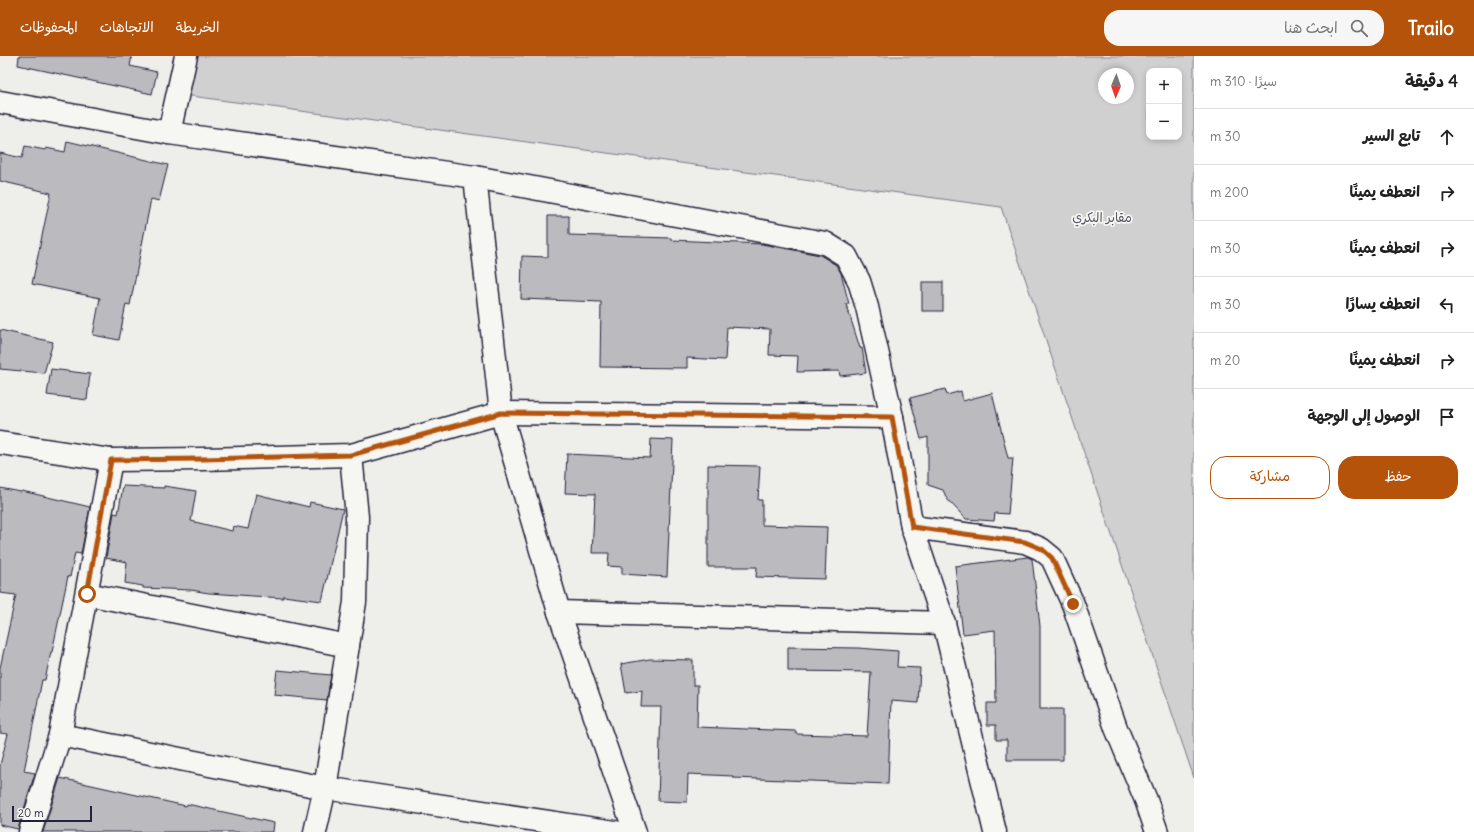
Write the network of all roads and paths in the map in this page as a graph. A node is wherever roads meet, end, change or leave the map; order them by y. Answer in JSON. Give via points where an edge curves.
{"nodes":[{"id":1,"x":186,"y":56,"type":"edge"},
{"id":2,"x":0,"y":102,"type":"edge"},
{"id":3,"x":169,"y":133,"type":"junction"},
{"id":4,"x":475,"y":177,"type":"junction"},
{"id":5,"x":501,"y":413,"type":"junction"},
{"id":6,"x":892,"y":417,"type":"junction"},
{"id":7,"x":0,"y":443,"type":"edge"},
{"id":8,"x":351,"y":455,"type":"junction"},
{"id":9,"x":111,"y":460,"type":"junction"},
{"id":10,"x":912,"y":527,"type":"junction"},
{"id":11,"x":87,"y":594,"type":"junction"},
{"id":12,"x":560,"y":612,"type":"junction"},
{"id":13,"x":944,"y":623,"type":"junction"},
{"id":14,"x":348,"y":646,"type":"junction"},
{"id":15,"x":60,"y":735,"type":"junction"},
{"id":16,"x":325,"y":788,"type":"junction"},
{"id":17,"x":30,"y":832,"type":"edge"},
{"id":18,"x":315,"y":832,"type":"edge"},
{"id":19,"x":615,"y":832,"type":"edge"},
{"id":20,"x":635,"y":832,"type":"edge"},
{"id":21,"x":995,"y":832,"type":"edge"},
{"id":22,"x":1157,"y":832,"type":"edge"}],
"edges":[{"from":1,"to":3,"type":"street"},
{"from":2,"to":3,"type":"street"},
{"from":3,"to":4,"type":"street"},
{"from":4,"to":5,"type":"street"},
{"from":4,"to":6,"type":"street","via":[[825,243],[846,256],[859,281]]},
{"from":5,"to":6,"type":"street"},
{"from":5,"to":8,"type":"street"},
{"from":5,"to":12,"type":"street"},
{"from":6,"to":10,"type":"street"},
{"from":7,"to":9,"type":"street"},
{"from":8,"to":9,"type":"street"},
{"from":8,"to":14,"type":"street","via":[[357,517],[355,602]]},
{"from":9,"to":11,"type":"street"},
{"from":10,"to":13,"type":"street"},
{"from":10,"to":22,"type":"street","via":[[1025,542],[1042,549],[1052,558],[1073,604],[1116,728]]},
{"from":11,"to":14,"type":"street"},
{"from":11,"to":15,"type":"street"},
{"from":12,"to":13,"type":"street"},
{"from":12,"to":20,"type":"street"},
{"from":13,"to":21,"type":"street"},
{"from":14,"to":16,"type":"street"},
{"from":15,"to":16,"type":"street"},
{"from":15,"to":17,"type":"street"},
{"from":16,"to":18,"type":"street"},
{"from":16,"to":19,"type":"street"}]}
